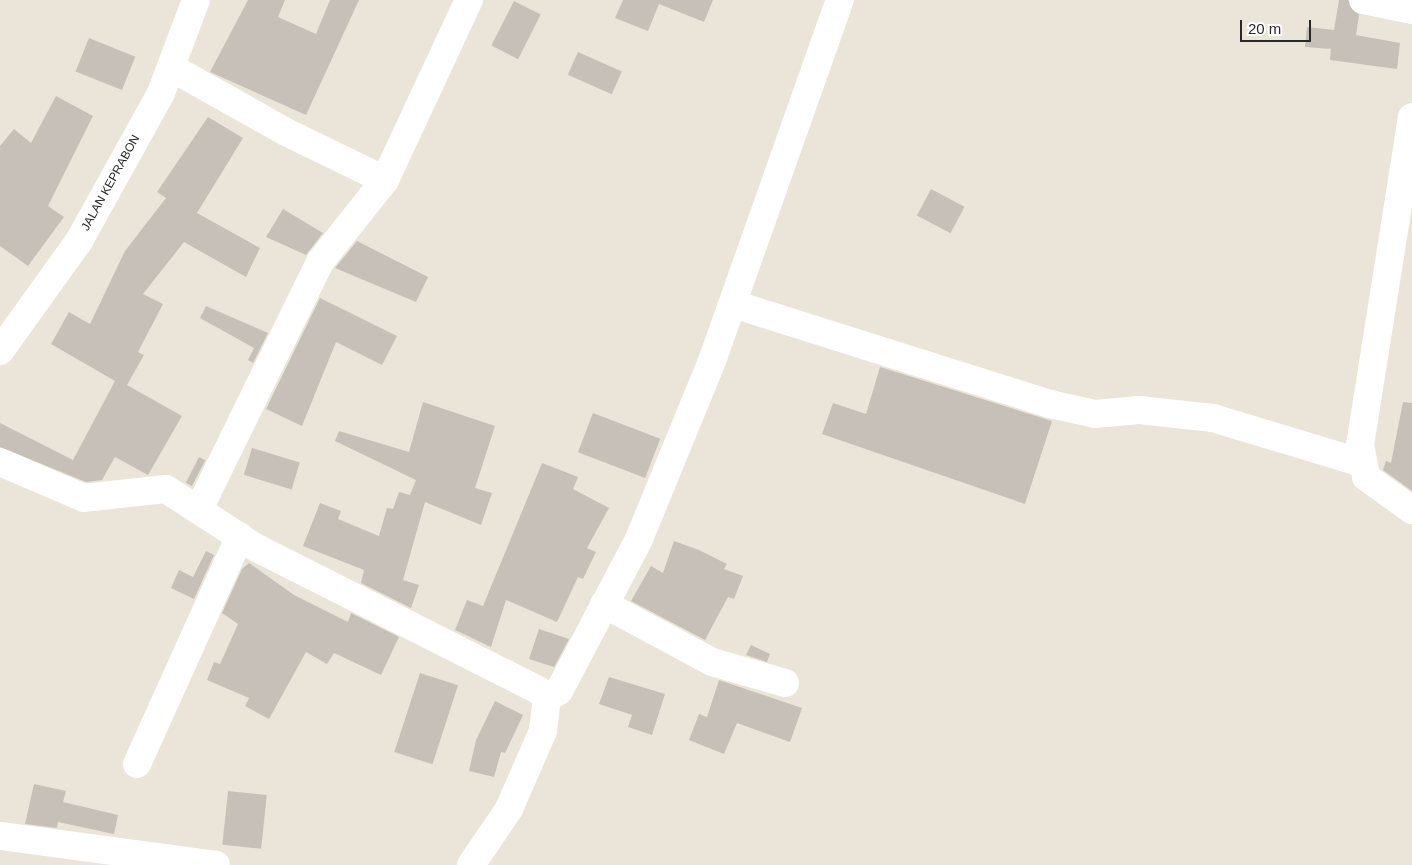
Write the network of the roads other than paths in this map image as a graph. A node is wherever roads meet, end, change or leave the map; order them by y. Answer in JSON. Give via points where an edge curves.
{"nodes":[{"id":1,"x":196,"y":0,"type":"edge"},
{"id":2,"x":469,"y":0,"type":"edge"},
{"id":3,"x":840,"y":0,"type":"edge"},
{"id":4,"x":1363,"y":0,"type":"edge"},
{"id":5,"x":1412,"y":10,"type":"edge"},
{"id":6,"x":172,"y":68,"type":"junction"},
{"id":7,"x":1412,"y":117,"type":"edge"},
{"id":8,"x":385,"y":180,"type":"junction"},
{"id":9,"x":733,"y":304,"type":"junction"},
{"id":10,"x":0,"y":352,"type":"edge"},
{"id":11,"x":0,"y":462,"type":"edge"},
{"id":12,"x":1362,"y":463,"type":"junction"},
{"id":13,"x":199,"y":509,"type":"junction"},
{"id":14,"x":1412,"y":510,"type":"edge"},
{"id":15,"x":240,"y":536,"type":"junction"},
{"id":16,"x":604,"y":604,"type":"junction"},
{"id":17,"x":785,"y":683,"type":"dead end"},
{"id":18,"x":547,"y":698,"type":"junction"},
{"id":19,"x":137,"y":764,"type":"dead end"},
{"id":20,"x":0,"y":836,"type":"edge"},
{"id":21,"x":216,"y":865,"type":"edge"},
{"id":22,"x":472,"y":865,"type":"edge"}],
"edges":[{"from":1,"to":6,"type":"street","name":"JALAN KEPRABON"},
{"from":2,"to":8,"type":"street"},
{"from":3,"to":9,"type":"street"},
{"from":4,"to":5,"type":"street"},
{"from":6,"to":8,"type":"street","via":[[286,132]]},
{"from":6,"to":10,"type":"street","name":"JALAN KEPRABON","via":[[79,240]]},
{"from":7,"to":12,"type":"street","via":[[1360,445]]},
{"from":8,"to":13,"type":"street","via":[[320,262]]},
{"from":9,"to":12,"type":"street","via":[[1050,404],[1095,414],[1139,410],[1213,418]]},
{"from":9,"to":16,"type":"street","via":[[639,539]]},
{"from":11,"to":13,"type":"street","via":[[84,498],[153,487],[166,489]]},
{"from":12,"to":14,"type":"street","via":[[1377,487]]},
{"from":13,"to":15,"type":"street"},
{"from":15,"to":18,"type":"street","via":[[500,668]]},
{"from":15,"to":19,"type":"street"},
{"from":16,"to":17,"type":"street","via":[[712,662]]},
{"from":16,"to":18,"type":"street","via":[[559,691]]},
{"from":18,"to":22,"type":"street","via":[[543,731],[509,810]]},
{"from":20,"to":21,"type":"street"}]}
